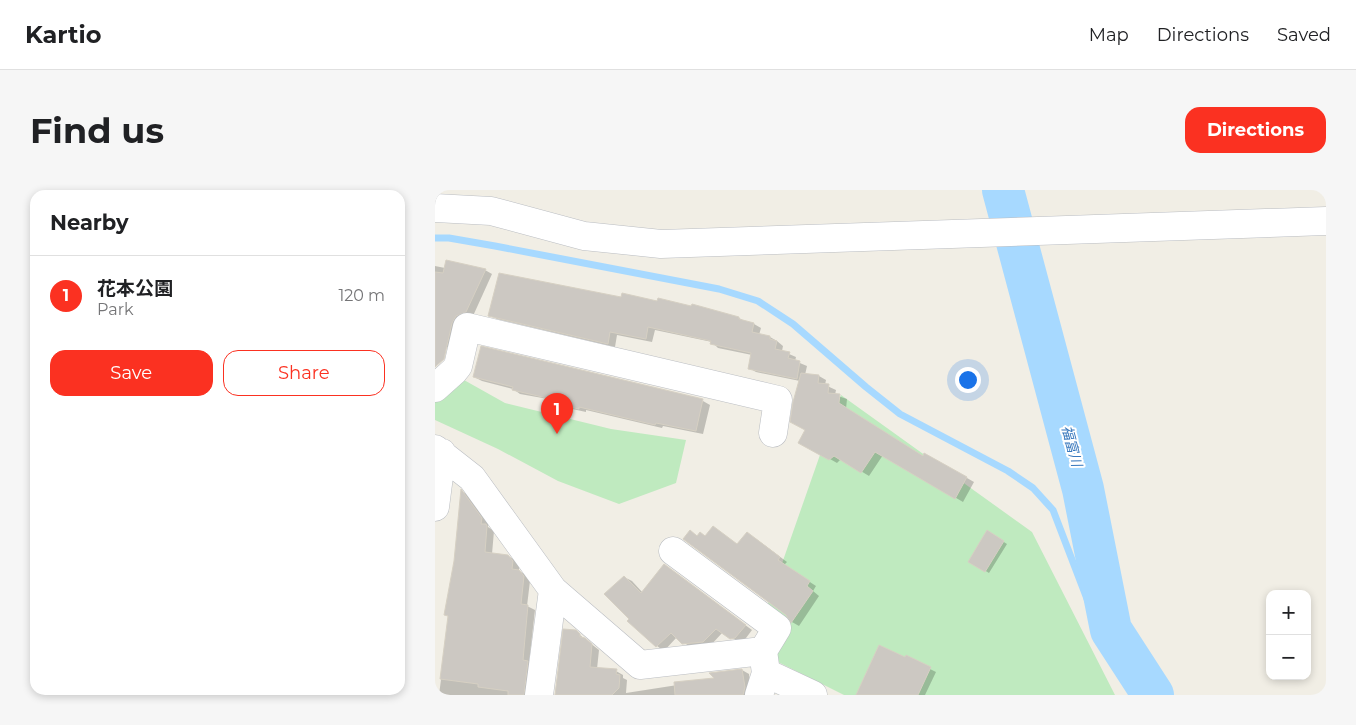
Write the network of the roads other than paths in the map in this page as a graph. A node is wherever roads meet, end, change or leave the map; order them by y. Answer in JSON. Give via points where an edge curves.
{"nodes":[{"id":1,"x":435,"y":208,"type":"edge"},
{"id":2,"x":1326,"y":221,"type":"edge"},
{"id":3,"x":441,"y":382,"type":"edge"},
{"id":4,"x":773,"y":433,"type":"dead end"},
{"id":5,"x":438,"y":451,"type":"edge"},
{"id":6,"x":435,"y":507,"type":"edge"},
{"id":7,"x":673,"y":551,"type":"dead end"},
{"id":8,"x":553,"y":590,"type":"junction"},
{"id":9,"x":762,"y":673,"type":"edge"},
{"id":10,"x":539,"y":695,"type":"edge"},
{"id":11,"x":813,"y":695,"type":"edge"}],
"edges":[{"from":1,"to":2,"type":"street","via":[[491,211],[584,236],[661,244]]},
{"from":3,"to":4,"type":"street","via":[[458,366],[467,327],[778,400]]},
{"from":5,"to":6,"type":"street"},
{"from":5,"to":8,"type":"street","via":[[472,478]]},
{"from":7,"to":9,"type":"street","via":[[777,628]]},
{"from":8,"to":9,"type":"street","via":[[640,666]]},
{"from":8,"to":10,"type":"street"},
{"from":9,"to":11,"type":"street"}]}
